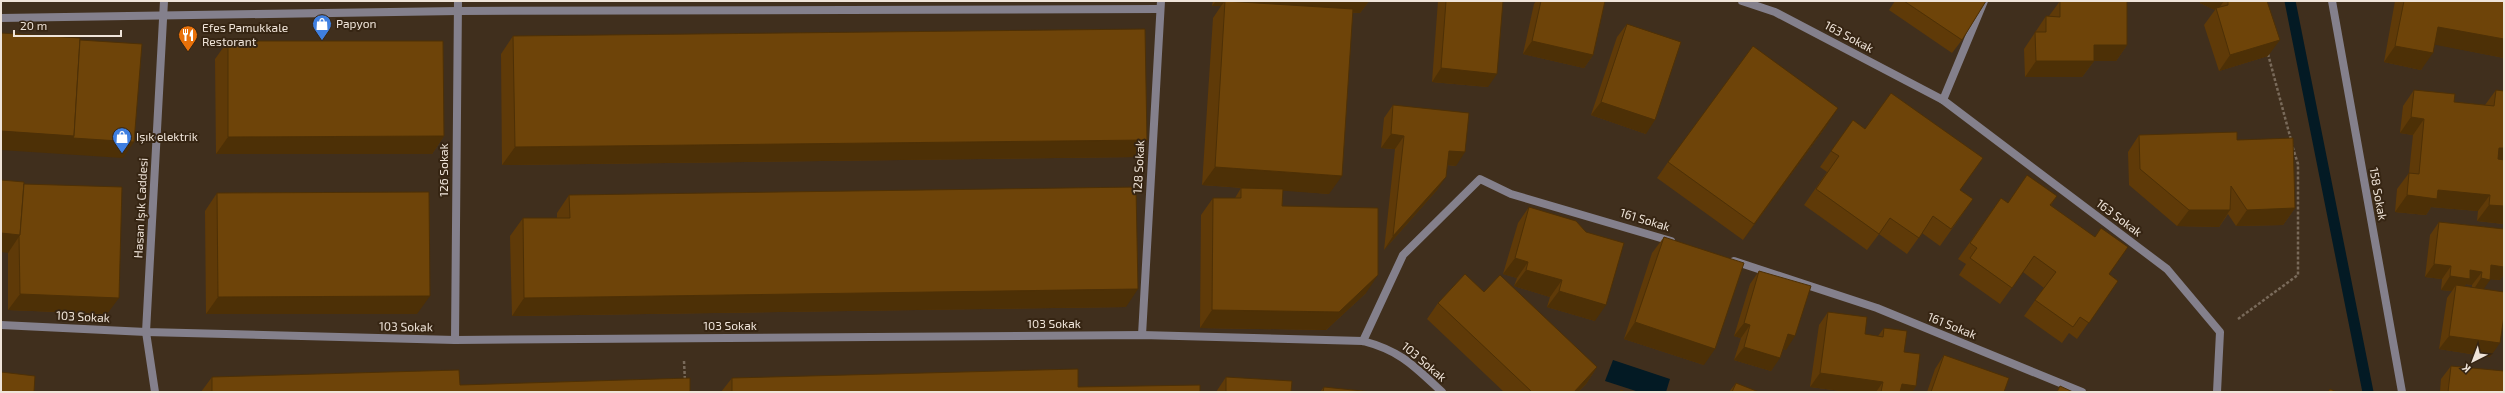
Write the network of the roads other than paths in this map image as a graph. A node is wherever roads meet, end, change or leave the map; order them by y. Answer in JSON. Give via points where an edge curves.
{"nodes":[{"id":1,"x":164,"y":1,"type":"edge"},
{"id":2,"x":458,"y":1,"type":"edge"},
{"id":3,"x":1742,"y":1,"type":"edge"},
{"id":4,"x":1984,"y":1,"type":"edge"},
{"id":5,"x":2332,"y":1,"type":"edge"},
{"id":6,"x":1160,"y":5,"type":"edge"},
{"id":7,"x":458,"y":11,"type":"junction"},
{"id":8,"x":164,"y":15,"type":"junction"},
{"id":9,"x":1,"y":18,"type":"edge"},
{"id":10,"x":1943,"y":100,"type":"junction"},
{"id":11,"x":1683,"y":245,"type":"edge"},
{"id":12,"x":1728,"y":260,"type":"edge"},
{"id":13,"x":1,"y":325,"type":"edge"},
{"id":14,"x":146,"y":332,"type":"junction"},
{"id":15,"x":1142,"y":335,"type":"junction"},
{"id":16,"x":455,"y":340,"type":"junction"},
{"id":17,"x":1363,"y":341,"type":"junction"},
{"id":18,"x":155,"y":392,"type":"edge"},
{"id":19,"x":1442,"y":392,"type":"edge"},
{"id":20,"x":2082,"y":392,"type":"edge"},
{"id":21,"x":2217,"y":392,"type":"edge"},
{"id":22,"x":2402,"y":392,"type":"edge"}],
"edges":[{"from":1,"to":8,"type":"street","name":"Hasan Işık Caddesi"},
{"from":2,"to":7,"type":"street","name":"126 Sokak"},
{"from":3,"to":10,"type":"street","name":"163 Sokak","via":[[1775,12]]},
{"from":4,"to":10,"type":"street"},
{"from":5,"to":22,"type":"street","name":"158 Sokak"},
{"from":6,"to":7,"type":"street"},
{"from":6,"to":15,"type":"street","name":"128 Sokak"},
{"from":7,"to":8,"type":"street"},
{"from":7,"to":16,"type":"street","name":"126 Sokak"},
{"from":8,"to":9,"type":"street"},
{"from":8,"to":14,"type":"street","name":"Hasan Işık Caddesi"},
{"from":10,"to":21,"type":"street","name":"163 Sokak","via":[[2167,269],[2220,332]]},
{"from":11,"to":17,"type":"street","name":"161 Sokak","via":[[1512,194],[1480,179],[1403,255]]},
{"from":12,"to":20,"type":"street","name":"161 Sokak","via":[[1877,308]]},
{"from":13,"to":14,"type":"street","name":"103 Sokak"},
{"from":14,"to":16,"type":"street","name":"103 Sokak"},
{"from":14,"to":18,"type":"street","name":"Hasan Işık Caddesi"},
{"from":15,"to":16,"type":"street","name":"103 Sokak"},
{"from":15,"to":17,"type":"street","name":"103 Sokak"},
{"from":17,"to":19,"type":"street","name":"103 Sokak","via":[[1388,348],[1412,364]]}]}
